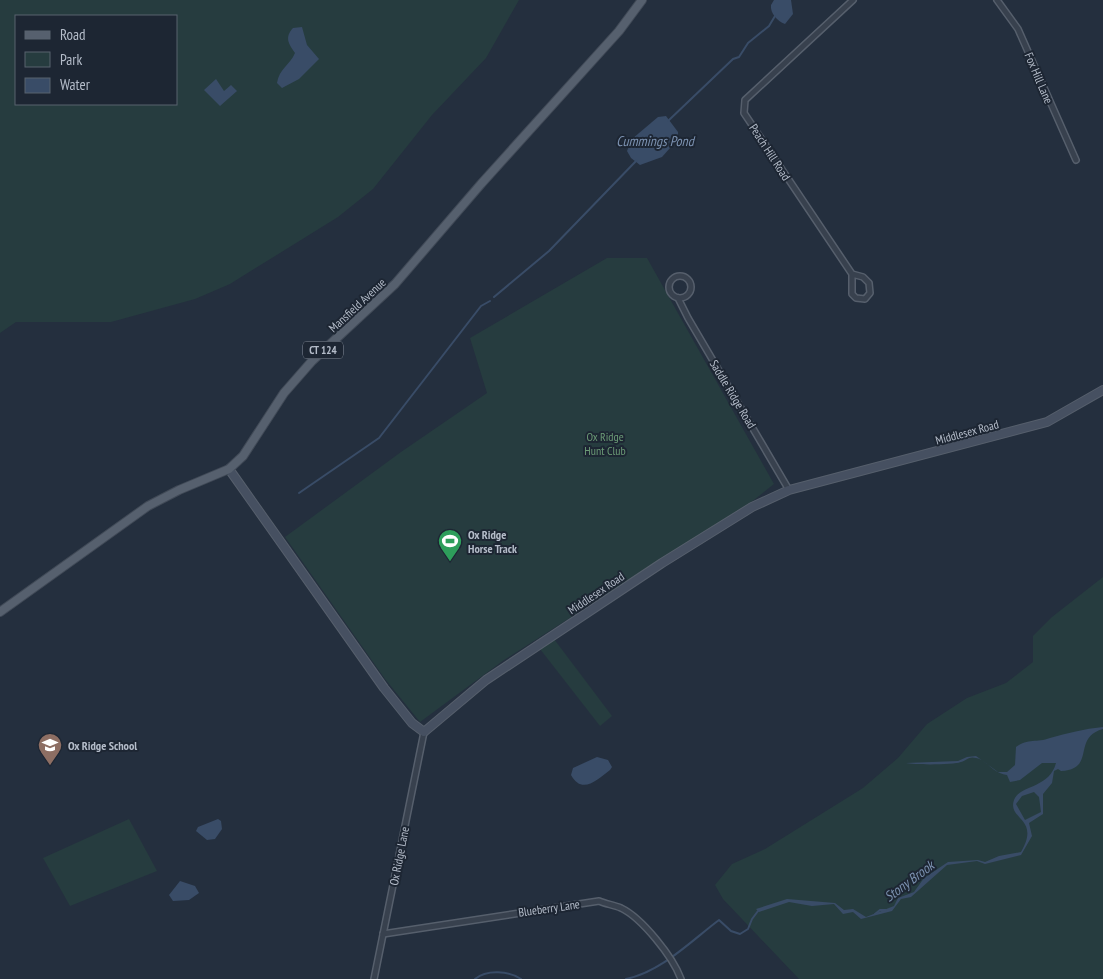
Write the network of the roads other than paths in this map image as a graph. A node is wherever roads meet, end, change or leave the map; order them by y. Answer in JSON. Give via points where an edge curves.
{"nodes":[{"id":1,"x":642,"y":0,"type":"edge"},
{"id":2,"x":853,"y":0,"type":"edge"},
{"id":3,"x":997,"y":0,"type":"edge"},
{"id":4,"x":1076,"y":160,"type":"dead end"},
{"id":5,"x":852,"y":274,"type":"junction"},
{"id":6,"x":678,"y":298,"type":"junction"},
{"id":7,"x":1103,"y":390,"type":"edge"},
{"id":8,"x":229,"y":469,"type":"junction"},
{"id":9,"x":790,"y":490,"type":"junction"},
{"id":10,"x":0,"y":612,"type":"edge"},
{"id":11,"x":424,"y":732,"type":"junction"},
{"id":12,"x":383,"y":934,"type":"junction"},
{"id":13,"x":374,"y":979,"type":"edge"},
{"id":14,"x":681,"y":979,"type":"edge"}],
"edges":[{"from":1,"to":8,"type":"main road","name":"Mansfield Avenue","number":"CT 124","via":[[619,32],[395,284],[312,361],[284,393],[243,456]]},
{"from":2,"to":5,"type":"street","name":"Peach Hill Road","via":[[744,100],[744,113]]},
{"from":3,"to":4,"type":"street","name":"Fox Hill Lane","via":[[1018,29]]},
{"from":5,"to":5,"type":"street","name":"Peach Hill Road","via":[[869,283],[870,294],[865,299],[852,294]]},
{"from":6,"to":6,"type":"street","name":"Saddle Ridge Road","via":[[688,295],[691,288],[688,279],[682,276],[674,277],[669,284],[670,291]]},
{"from":6,"to":9,"type":"street","name":"Saddle Ridge Road"},
{"from":7,"to":9,"type":"main road","name":"Middlesex Road","via":[[1047,422]]},
{"from":8,"to":10,"type":"main road","name":"Mansfield Avenue","number":"CT 124","via":[[148,506]]},
{"from":8,"to":11,"type":"main road","via":[[384,688],[412,723]]},
{"from":9,"to":11,"type":"main road","name":"Middlesex Road","via":[[752,507],[648,572],[486,680]]},
{"from":11,"to":12,"type":"street","name":"Ox Ridge Lane"},
{"from":12,"to":13,"type":"street","name":"Ox Ridge Lane"},
{"from":12,"to":14,"type":"street","name":"Blueberry Lane","via":[[599,901],[622,908],[641,923]]}]}
